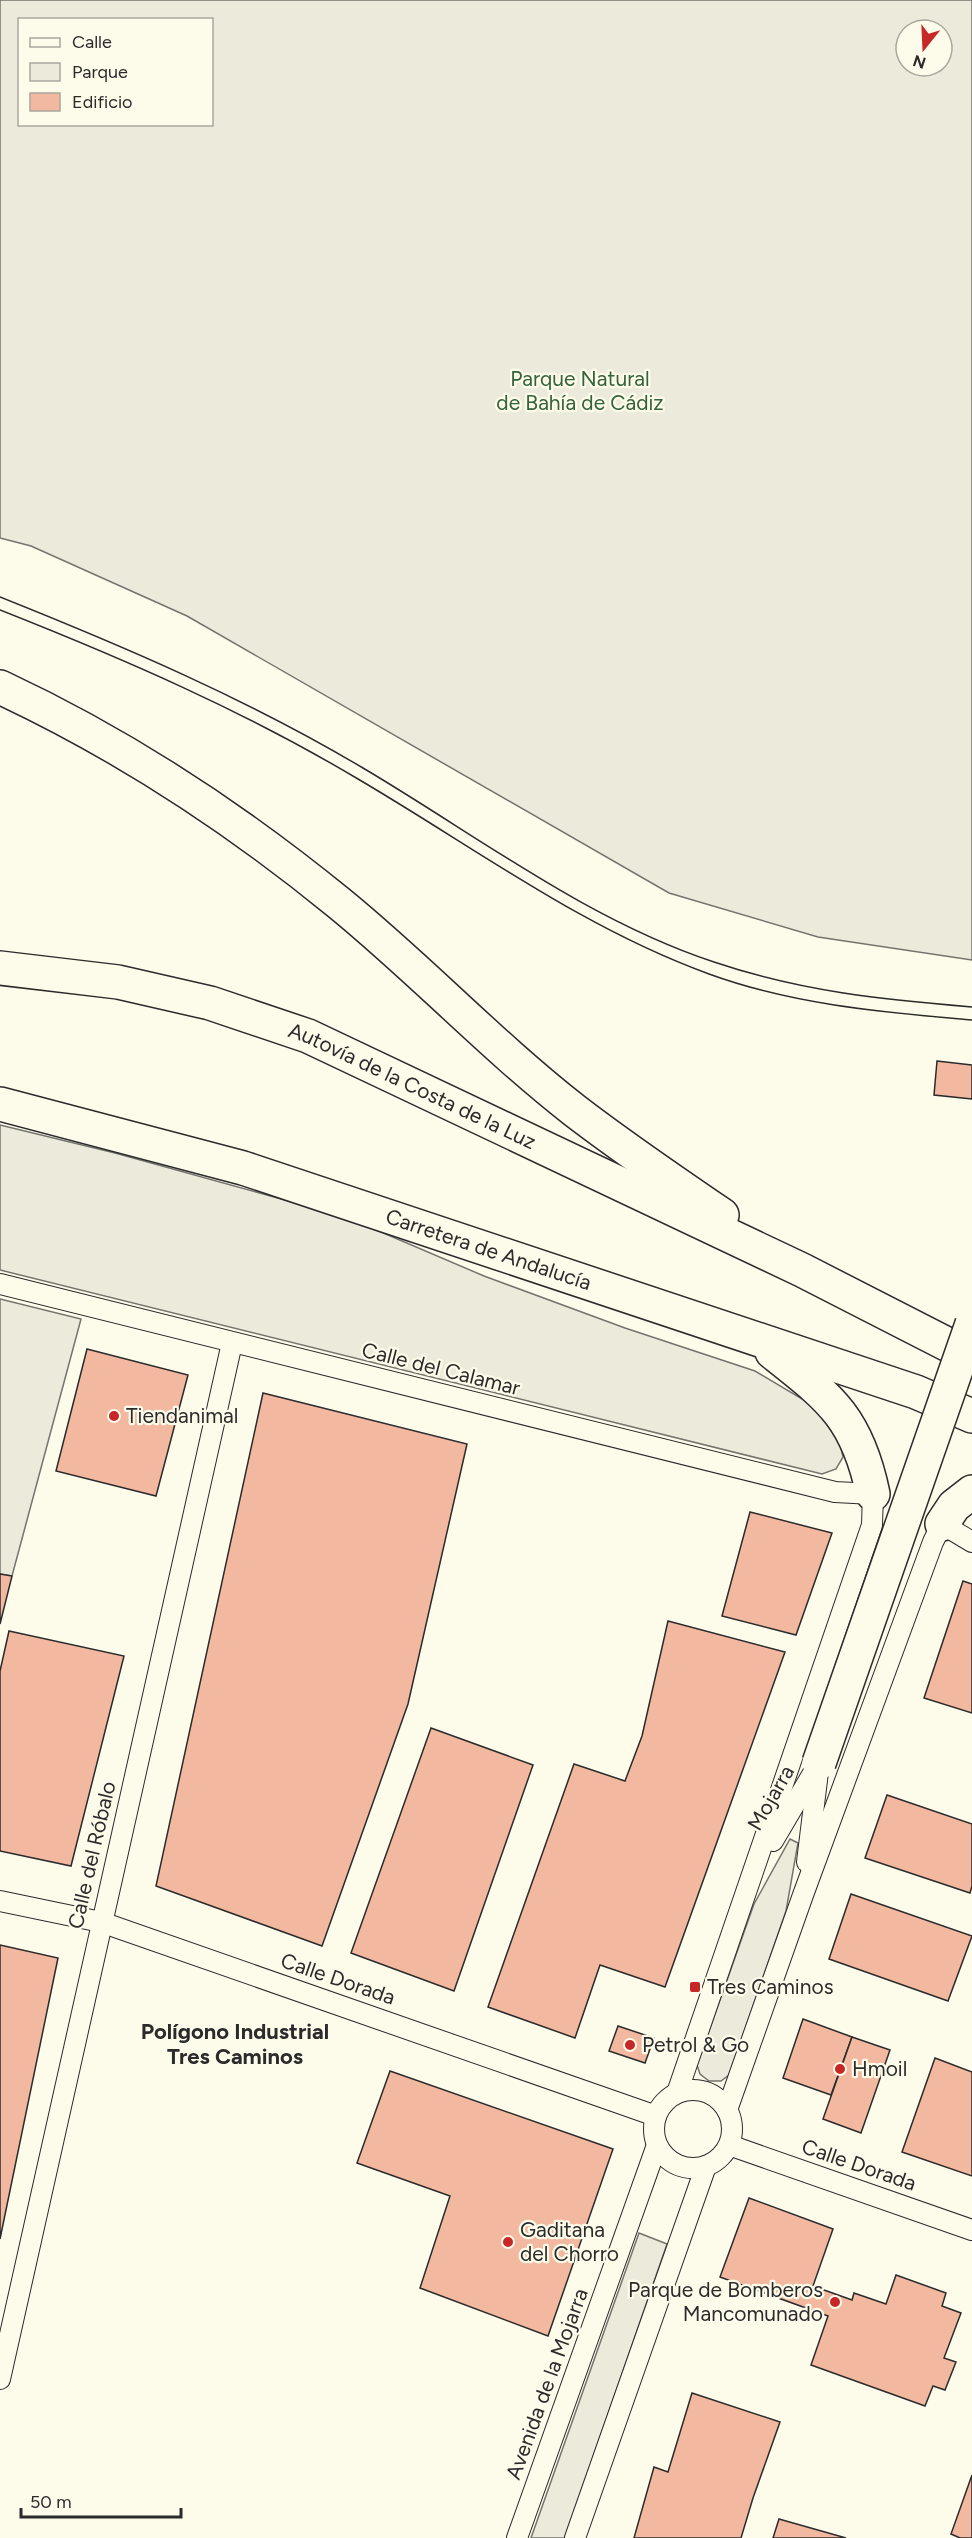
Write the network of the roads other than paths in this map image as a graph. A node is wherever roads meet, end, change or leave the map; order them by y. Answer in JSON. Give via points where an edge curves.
{"nodes":[{"id":1,"x":0,"y":687,"type":"edge"},
{"id":2,"x":0,"y":968,"type":"edge"},
{"id":3,"x":0,"y":1104,"type":"edge"},
{"id":4,"x":802,"y":1270,"type":"junction"},
{"id":5,"x":0,"y":1284,"type":"edge"},
{"id":6,"x":972,"y":1324,"type":"edge"},
{"id":7,"x":754,"y":1338,"type":"junction"},
{"id":8,"x":232,"y":1343,"type":"junction"},
{"id":9,"x":972,"y":1357,"type":"edge"},
{"id":10,"x":972,"y":1416,"type":"edge"},
{"id":11,"x":972,"y":1492,"type":"edge"},
{"id":12,"x":873,"y":1494,"type":"junction"},
{"id":13,"x":942,"y":1524,"type":"junction"},
{"id":14,"x":972,"y":1542,"type":"edge"},
{"id":15,"x":819,"y":1763,"type":"junction"},
{"id":16,"x":752,"y":1879,"type":"junction"},
{"id":17,"x":802,"y":1895,"type":"junction"},
{"id":18,"x":0,"y":1901,"type":"edge"},
{"id":19,"x":101,"y":1922,"type":"junction"},
{"id":20,"x":677,"y":2093,"type":"junction"},
{"id":21,"x":727,"y":2110,"type":"junction"},
{"id":22,"x":656,"y":2116,"type":"junction"},
{"id":23,"x":657,"y":2145,"type":"junction"},
{"id":24,"x":729,"y":2145,"type":"junction"},
{"id":25,"x":706,"y":2166,"type":"junction"},
{"id":26,"x":972,"y":2230,"type":"edge"},
{"id":27,"x":0,"y":2379,"type":"edge"},
{"id":28,"x":518,"y":2538,"type":"edge"},
{"id":29,"x":575,"y":2538,"type":"edge"}],
"edges":[{"from":1,"to":4,"type":"highway","via":[[48,709],[159,772],[241,827],[340,903],[574,1109]]},
{"from":2,"to":4,"type":"highway","name":"Autovía de la Costa de la Luz","via":[[118,982],[210,1003],[308,1036]]},
{"from":3,"to":7,"type":"highway","name":"Carretera de Andalucía","via":[[243,1168]]},
{"from":4,"to":9,"type":"highway"},
{"from":5,"to":8,"type":"street","name":"Calle del Calamar"},
{"from":6,"to":15,"type":"highway","bridge":true},
{"from":7,"to":10,"type":"highway","name":"Carretera de Andalucía","via":[[916,1392]]},
{"from":7,"to":12,"type":"highway","via":[[837,1408],[859,1442]]},
{"from":8,"to":12,"type":"street","name":"Calle del Calamar","via":[[835,1492]]},
{"from":8,"to":19,"type":"street","name":"Calle del Róbalo"},
{"from":11,"to":13,"type":"highway","via":[[954,1506]]},
{"from":12,"to":16,"type":"street","via":[[872,1525]]},
{"from":13,"to":14,"type":"street"},
{"from":13,"to":17,"type":"street"},
{"from":15,"to":16,"type":"street","name":"Mojarra"},
{"from":15,"to":17,"type":"street","name":"Mojarra"},
{"from":16,"to":20,"type":"street"},
{"from":17,"to":21,"type":"street"},
{"from":18,"to":19,"type":"street","name":"Calle Dorada"},
{"from":19,"to":22,"type":"street","name":"Calle Dorada"},
{"from":19,"to":27,"type":"street","name":"Calle del Róbalo"},
{"from":20,"to":21,"type":"street","via":[[688,2090],[711,2094]]},
{"from":20,"to":22,"type":"street"},
{"from":21,"to":24,"type":"street","via":[[732,2133]]},
{"from":22,"to":23,"type":"street"},
{"from":23,"to":25,"type":"street","via":[[672,2162],[683,2167]]},
{"from":23,"to":28,"type":"street","name":"Avenida de la Mojarra"},
{"from":24,"to":25,"type":"street"},
{"from":24,"to":26,"type":"street","name":"Calle Dorada"},
{"from":25,"to":29,"type":"street"}]}
